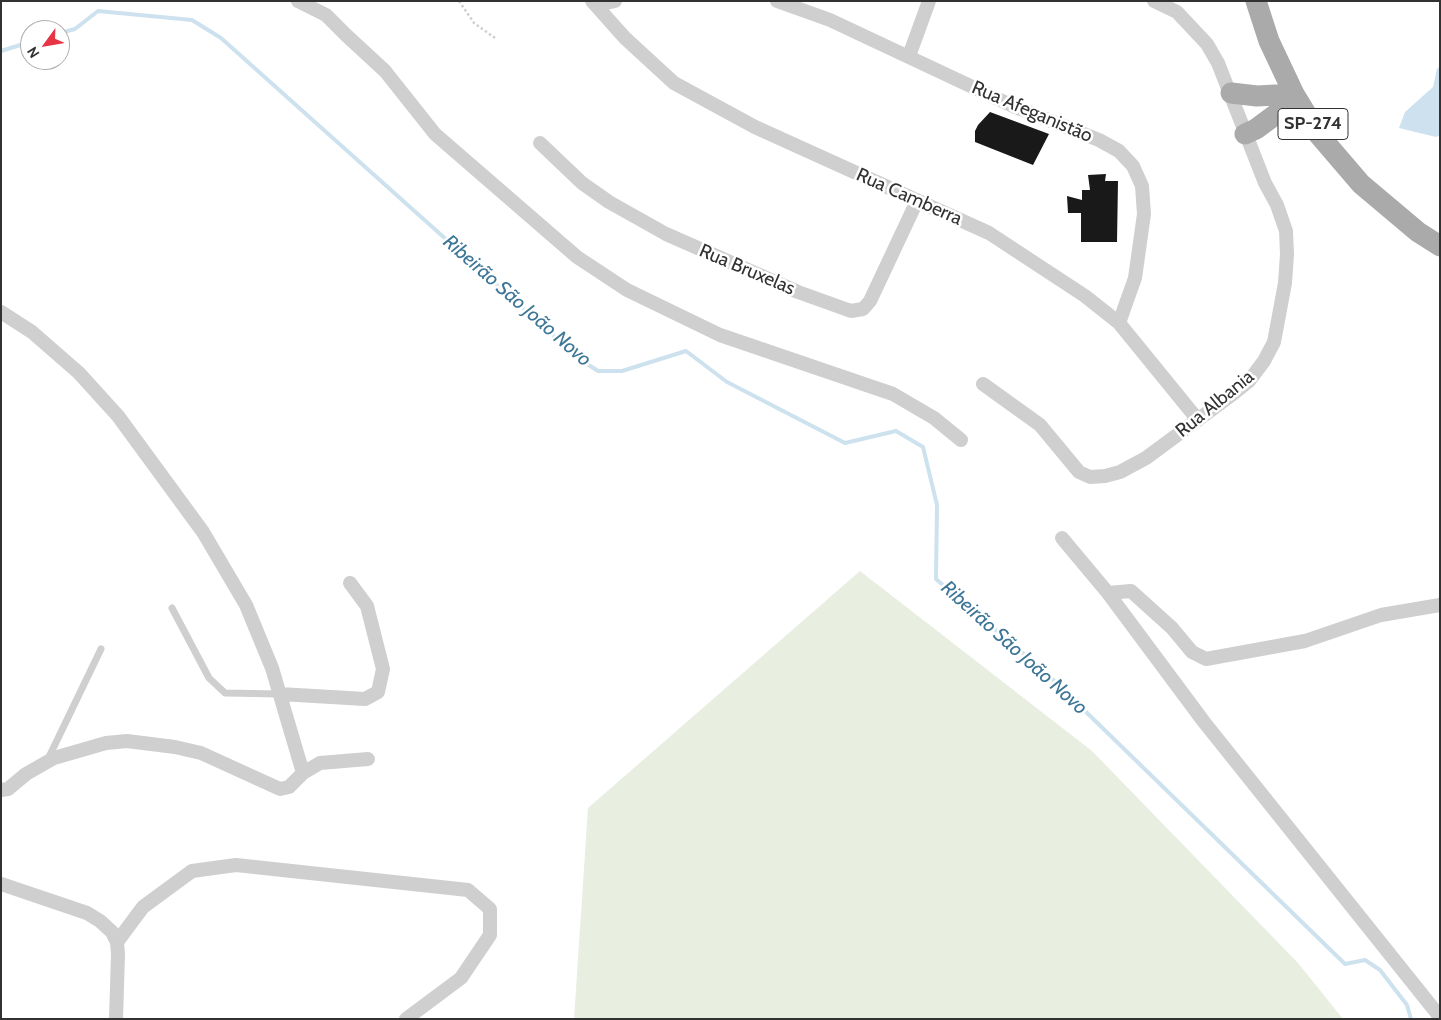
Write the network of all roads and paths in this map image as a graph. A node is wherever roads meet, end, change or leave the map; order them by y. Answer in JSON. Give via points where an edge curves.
{"nodes":[{"id":1,"x":298,"y":1,"type":"edge"},
{"id":2,"x":459,"y":1,"type":"edge"},
{"id":3,"x":615,"y":1,"type":"edge"},
{"id":4,"x":778,"y":1,"type":"edge"},
{"id":5,"x":929,"y":1,"type":"edge"},
{"id":6,"x":1154,"y":1,"type":"edge"},
{"id":7,"x":1256,"y":1,"type":"edge"},
{"id":8,"x":595,"y":3,"type":"edge"},
{"id":9,"x":495,"y":38,"type":"dead end"},
{"id":10,"x":909,"y":56,"type":"junction"},
{"id":11,"x":1231,"y":93,"type":"junction"},
{"id":12,"x":1294,"y":94,"type":"junction"},
{"id":13,"x":1245,"y":134,"type":"junction"},
{"id":14,"x":540,"y":143,"type":"dead end"},
{"id":15,"x":917,"y":201,"type":"junction"},
{"id":16,"x":1440,"y":246,"type":"edge"},
{"id":17,"x":1,"y":312,"type":"edge"},
{"id":18,"x":1119,"y":323,"type":"junction"},
{"id":19,"x":983,"y":384,"type":"dead end"},
{"id":20,"x":1198,"y":420,"type":"junction"},
{"id":21,"x":961,"y":440,"type":"dead end"},
{"id":22,"x":1062,"y":538,"type":"dead end"},
{"id":23,"x":350,"y":583,"type":"dead end"},
{"id":24,"x":1108,"y":593,"type":"junction"},
{"id":25,"x":1440,"y":605,"type":"edge"},
{"id":26,"x":172,"y":608,"type":"dead end"},
{"id":27,"x":100,"y":649,"type":"dead end"},
{"id":28,"x":280,"y":694,"type":"junction"},
{"id":29,"x":368,"y":759,"type":"dead end"},
{"id":30,"x":47,"y":761,"type":"junction"},
{"id":31,"x":303,"y":774,"type":"junction"},
{"id":32,"x":1,"y":790,"type":"edge"},
{"id":33,"x":1,"y":884,"type":"edge"},
{"id":34,"x":117,"y":942,"type":"junction"},
{"id":35,"x":1440,"y":1017,"type":"edge"},
{"id":36,"x":116,"y":1019,"type":"edge"},
{"id":37,"x":406,"y":1019,"type":"edge"}],
"edges":[{"from":1,"to":21,"type":"street","via":[[326,16],[385,71],[435,134],[577,258],[628,290],[720,335],[893,394],[934,418]]},
{"from":2,"to":9,"type":"path","via":[[474,23]]},
{"from":3,"to":8,"type":"street"},
{"from":4,"to":10,"type":"street","name":"Rua Afeganistão","via":[[830,20]]},
{"from":5,"to":10,"type":"street"},
{"from":6,"to":11,"type":"street","name":"Rua Albania","via":[[1177,12],[1192,25],[1218,62]]},
{"from":7,"to":12,"type":"main road","number":"SP-274"},
{"from":8,"to":15,"type":"street","name":"Rua Camberra","via":[[625,38],[674,83],[755,127]]},
{"from":10,"to":18,"type":"street","name":"Rua Afeganistão","via":[[1012,106],[1099,140],[1119,151],[1133,166],[1142,186],[1144,214],[1135,278]]},
{"from":11,"to":12,"type":"main road","via":[[1256,96]]},
{"from":11,"to":13,"type":"street","name":"Rua Albania"},
{"from":12,"to":13,"type":"main road","via":[[1279,112]]},
{"from":12,"to":16,"type":"main road","number":"SP-274","via":[[1320,135],[1361,184],[1418,232]]},
{"from":13,"to":20,"type":"street","name":"Rua Albania","via":[[1265,183],[1278,205],[1286,231],[1285,283],[1280,314],[1274,342],[1254,374]]},
{"from":14,"to":15,"type":"street","name":"Rua Bruxelas","via":[[582,183],[666,234],[790,289],[850,311],[862,308],[870,301]]},
{"from":15,"to":18,"type":"street","name":"Rua Camberra","via":[[989,234],[1085,296]]},
{"from":17,"to":28,"type":"street","via":[[32,332],[79,373],[118,416],[203,532],[246,605]]},
{"from":18,"to":20,"type":"street","name":"Rua Camberra"},
{"from":19,"to":20,"type":"street","name":"Rua Albania","via":[[1040,425],[1079,472],[1090,477],[1120,472],[1146,458]]},
{"from":22,"to":24,"type":"street"},
{"from":23,"to":28,"type":"street","via":[[366,606],[382,669],[378,692],[365,699]]},
{"from":24,"to":25,"type":"street","via":[[1132,591],[1172,628],[1192,652],[1206,659],[1305,641],[1382,615]]},
{"from":24,"to":35,"type":"street","via":[[1204,722]]},
{"from":26,"to":28,"type":"lane","via":[[209,678],[225,693]]},
{"from":27,"to":30,"type":"lane"},
{"from":28,"to":31,"type":"street"},
{"from":29,"to":31,"type":"street","via":[[320,763]]},
{"from":30,"to":31,"type":"street","via":[[78,749],[127,741],[201,753],[280,789],[288,787]]},
{"from":30,"to":32,"type":"street","via":[[8,789]]},
{"from":33,"to":34,"type":"street","via":[[87,913],[112,932]]},
{"from":34,"to":36,"type":"street"},
{"from":34,"to":37,"type":"street","via":[[142,907],[192,871],[236,865],[468,890],[490,909],[490,934],[461,978]]}]}
